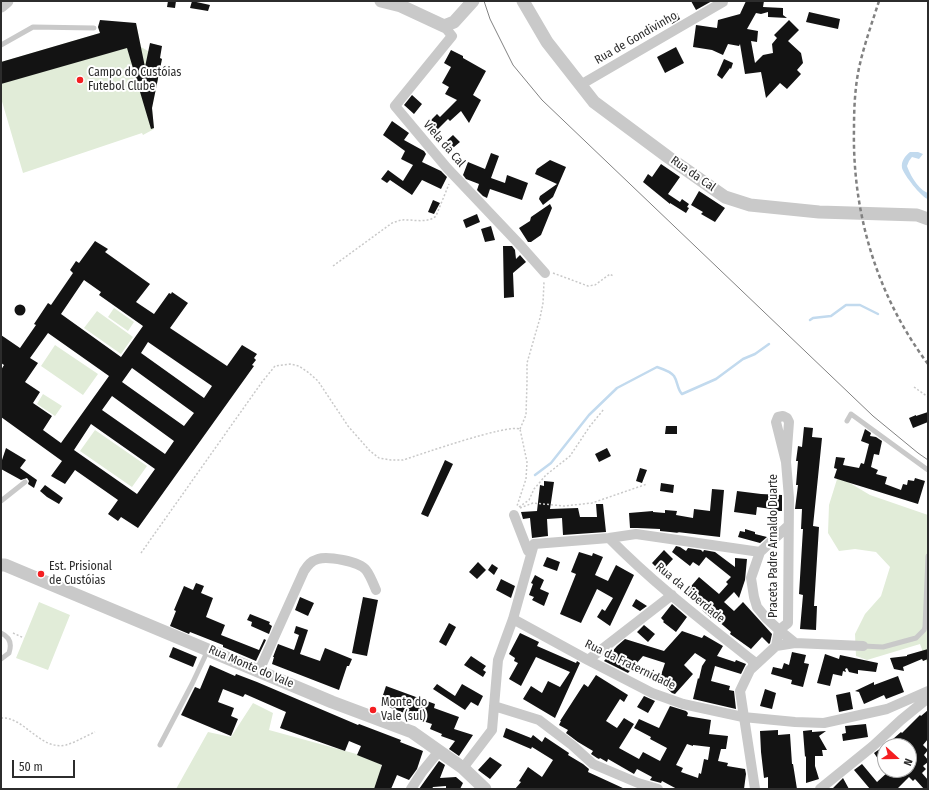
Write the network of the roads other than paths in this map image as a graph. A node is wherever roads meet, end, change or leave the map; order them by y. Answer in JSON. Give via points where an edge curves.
{"nodes":[{"id":1,"x":7,"y":1,"type":"edge"},
{"id":2,"x":381,"y":1,"type":"edge"},
{"id":3,"x":473,"y":1,"type":"edge"},
{"id":4,"x":523,"y":1,"type":"edge"},
{"id":5,"x":723,"y":1,"type":"edge"},
{"id":6,"x":1,"y":6,"type":"edge"},
{"id":7,"x":444,"y":26,"type":"junction"},
{"id":8,"x":94,"y":28,"type":"dead end"},
{"id":9,"x":1,"y":45,"type":"edge"},
{"id":10,"x":582,"y":84,"type":"junction"},
{"id":11,"x":928,"y":220,"type":"edge"},
{"id":12,"x":545,"y":273,"type":"road end"},
{"id":13,"x":846,"y":421,"type":"dead end"},
{"id":14,"x":786,"y":462,"type":"dead end"},
{"id":15,"x":928,"y":470,"type":"edge"},
{"id":16,"x":25,"y":482,"type":"dead end"},
{"id":17,"x":1,"y":501,"type":"edge"},
{"id":18,"x":515,"y":512,"type":"road end"},
{"id":19,"x":788,"y":526,"type":"junction"},
{"id":20,"x":609,"y":538,"type":"junction"},
{"id":21,"x":760,"y":552,"type":"junction"},
{"id":22,"x":530,"y":553,"type":"junction"},
{"id":23,"x":928,"y":556,"type":"edge"},
{"id":24,"x":2,"y":564,"type":"edge"},
{"id":25,"x":376,"y":590,"type":"dead end"},
{"id":26,"x":672,"y":595,"type":"junction"},
{"id":27,"x":513,"y":620,"type":"junction"},
{"id":28,"x":779,"y":630,"type":"junction"},
{"id":29,"x":1,"y":633,"type":"edge"},
{"id":30,"x":795,"y":644,"type":"junction"},
{"id":31,"x":776,"y":646,"type":"junction"},
{"id":32,"x":863,"y":646,"type":"joint"},
{"id":33,"x":208,"y":650,"type":"junction"},
{"id":34,"x":1,"y":659,"type":"edge"},
{"id":35,"x":588,"y":660,"type":"junction"},
{"id":36,"x":753,"y":666,"type":"junction"},
{"id":37,"x":260,"y":671,"type":"junction"},
{"id":38,"x":928,"y":691,"type":"edge"},
{"id":39,"x":928,"y":698,"type":"edge"},
{"id":40,"x":494,"y":706,"type":"junction"},
{"id":41,"x":887,"y":709,"type":"junction"},
{"id":42,"x":743,"y":717,"type":"junction"},
{"id":43,"x":901,"y":720,"type":"junction"},
{"id":44,"x":160,"y":745,"type":"dead end"},
{"id":45,"x":439,"y":751,"type":"junction"},
{"id":46,"x":463,"y":768,"type":"junction"},
{"id":47,"x":411,"y":789,"type":"edge"},
{"id":48,"x":485,"y":789,"type":"edge"},
{"id":49,"x":658,"y":789,"type":"edge"},
{"id":50,"x":755,"y":789,"type":"edge"},
{"id":51,"x":820,"y":789,"type":"edge"}],
"edges":[{"from":1,"to":6,"type":"street"},
{"from":2,"to":7,"type":"street","via":[[401,6]]},
{"from":3,"to":7,"type":"street","via":[[454,22]]},
{"from":4,"to":10,"type":"street","name":"Rua da Cal","via":[[547,42]]},
{"from":5,"to":10,"type":"street","name":"Rua de Gondivinho"},
{"from":7,"to":12,"type":"street","name":"Viela da Cal","via":[[452,36],[395,106],[455,177]]},
{"from":8,"to":9,"type":"lane","via":[[33,27]]},
{"from":10,"to":11,"type":"street","name":"Rua da Cal","via":[[594,102],[725,197],[750,205],[819,212],[917,215]]},
{"from":13,"to":15,"type":"lane","via":[[851,414]]},
{"from":14,"to":19,"type":"street","name":"Praceta Padre Arnaldo Duarte"},
{"from":16,"to":17,"type":"lane"},
{"from":18,"to":22,"type":"street"},
{"from":19,"to":21,"type":"street"},
{"from":19,"to":28,"type":"street","name":"Praceta Padre Arnaldo Duarte","via":[[788,623]]},
{"from":20,"to":21,"type":"street","via":[[636,534]]},
{"from":20,"to":22,"type":"street","via":[[534,544]]},
{"from":20,"to":26,"type":"street","name":"Rua da Liberdade"},
{"from":21,"to":28,"type":"street","via":[[751,578],[754,598],[757,607]]},
{"from":22,"to":27,"type":"street"},
{"from":23,"to":32,"type":"lane","via":[[924,630],[916,638],[883,647]]},
{"from":24,"to":33,"type":"street","name":"Rua Monte do Vale"},
{"from":25,"to":37,"type":"street","via":[[365,569],[358,564],[319,558],[309,563]]},
{"from":26,"to":35,"type":"street"},
{"from":26,"to":36,"type":"street","name":"Rua da Liberdade","via":[[753,662]]},
{"from":27,"to":35,"type":"street","name":"Rua da Fraternidade"},
{"from":27,"to":40,"type":"street","via":[[498,660]]},
{"from":28,"to":30,"type":"street","name":"Praceta Padre Arnaldo Duarte"},
{"from":28,"to":31,"type":"street"},
{"from":29,"to":34,"type":"lane","via":[[7,636],[11,644],[9,653]]},
{"from":30,"to":31,"type":"street"},
{"from":30,"to":32,"type":"street"},
{"from":31,"to":36,"type":"street"},
{"from":33,"to":37,"type":"street","name":"Rua Monte do Vale"},
{"from":33,"to":44,"type":"lane"},
{"from":35,"to":42,"type":"street","name":"Rua da Fraternidade","via":[[652,693],[683,704]]},
{"from":36,"to":42,"type":"street","via":[[740,691]]},
{"from":37,"to":45,"type":"street","name":"Rua Monte do Vale","via":[[412,732]]},
{"from":38,"to":41,"type":"street","name":"Rua da Fraternidade"},
{"from":39,"to":43,"type":"street"},
{"from":40,"to":46,"type":"street","via":[[492,730]]},
{"from":40,"to":49,"type":"street","via":[[539,720],[593,764]]},
{"from":41,"to":42,"type":"street","name":"Rua da Fraternidade","via":[[824,723]]},
{"from":41,"to":43,"type":"street"},
{"from":42,"to":50,"type":"street"},
{"from":43,"to":51,"type":"street"},
{"from":45,"to":46,"type":"street","name":"Rua Monte do Vale"},
{"from":45,"to":47,"type":"street"},
{"from":46,"to":48,"type":"street","name":"Rua Monte do Vale"}]}
